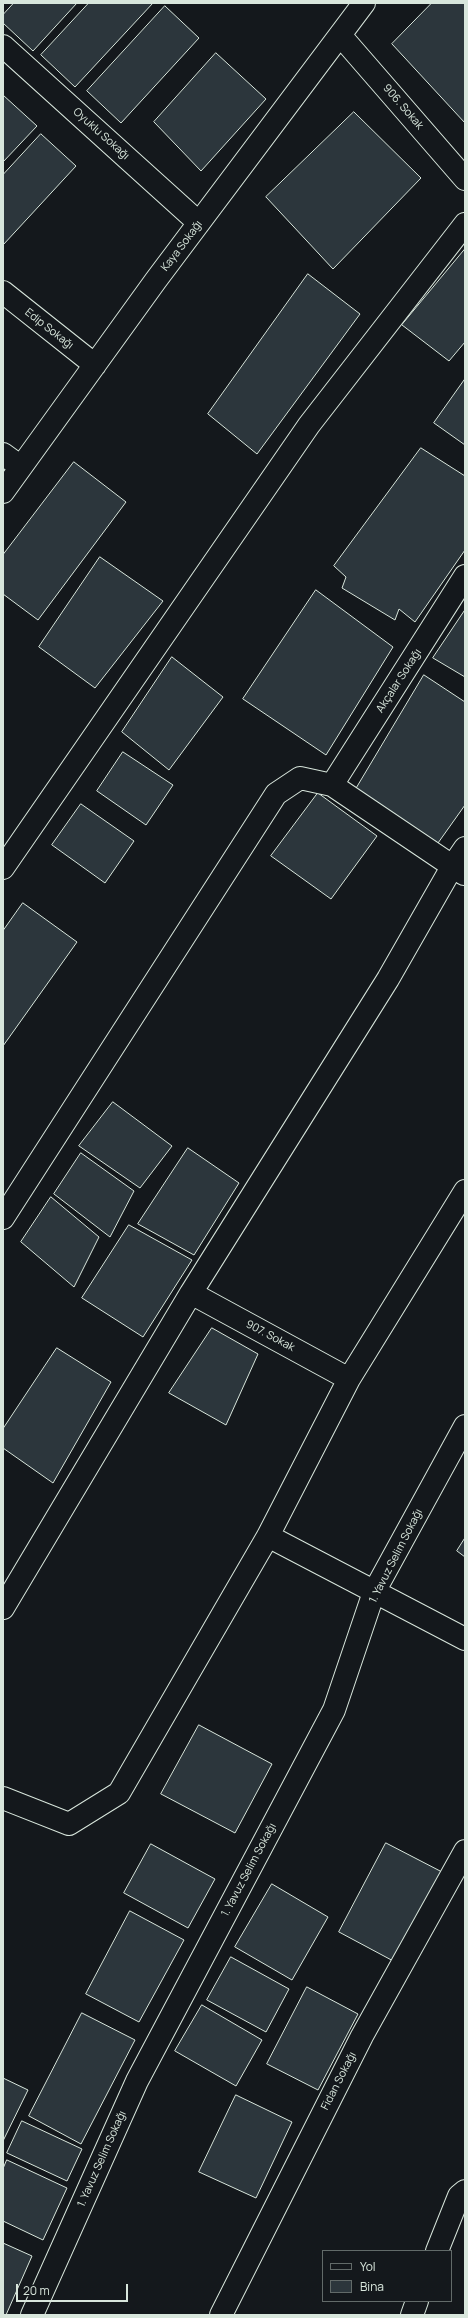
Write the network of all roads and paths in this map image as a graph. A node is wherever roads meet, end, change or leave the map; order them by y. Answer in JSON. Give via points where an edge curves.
{"nodes":[{"id":1,"x":364,"y":3,"type":"edge"},
{"id":2,"x":340,"y":35,"type":"junction"},
{"id":3,"x":3,"y":46,"type":"edge"},
{"id":4,"x":465,"y":179,"type":"edge"},
{"id":5,"x":199,"y":223,"type":"junction"},
{"id":6,"x":465,"y":224,"type":"edge"},
{"id":7,"x":3,"y":292,"type":"edge"},
{"id":8,"x":95,"y":365,"type":"junction"},
{"id":9,"x":3,"y":454,"type":"edge"},
{"id":10,"x":21,"y":467,"type":"junction"},
{"id":11,"x":3,"y":492,"type":"edge"},
{"id":12,"x":465,"y":576,"type":"edge"},
{"id":13,"x":332,"y":785,"type":"junction"},
{"id":14,"x":465,"y":848,"type":"edge"},
{"id":15,"x":3,"y":868,"type":"edge"},
{"id":16,"x":458,"y":871,"type":"edge"},
{"id":17,"x":465,"y":1191,"type":"edge"},
{"id":18,"x":3,"y":1218,"type":"edge"},
{"id":19,"x":191,"y":1293,"type":"junction"},
{"id":20,"x":349,"y":1379,"type":"junction"},
{"id":21,"x":465,"y":1426,"type":"edge"},
{"id":22,"x":268,"y":1536,"type":"junction"},
{"id":23,"x":374,"y":1592,"type":"junction"},
{"id":24,"x":3,"y":1608,"type":"edge"},
{"id":25,"x":465,"y":1639,"type":"edge"},
{"id":26,"x":3,"y":1798,"type":"edge"},
{"id":27,"x":465,"y":1851,"type":"edge"},
{"id":28,"x":465,"y":2191,"type":"edge"},
{"id":29,"x":437,"y":2250,"type":"edge"},
{"id":30,"x":417,"y":2302,"type":"edge"},
{"id":31,"x":32,"y":2315,"type":"edge"},
{"id":32,"x":221,"y":2315,"type":"edge"},
{"id":33,"x":412,"y":2315,"type":"edge"}],
"edges":[{"from":1,"to":2,"type":"street","name":"Kaya Sokağı"},
{"from":2,"to":4,"type":"street","name":"906. Sokak"},
{"from":2,"to":5,"type":"street","name":"Kaya Sokağı"},
{"from":3,"to":5,"type":"street","name":"Oyuklu Sokağı"},
{"from":5,"to":8,"type":"street","name":"Kaya Sokağı"},
{"from":6,"to":15,"type":"street","via":[[309,425]]},
{"from":7,"to":8,"type":"street","name":"Edip Sokağı"},
{"from":8,"to":10,"type":"street","name":"Kaya Sokağı"},
{"from":9,"to":10,"type":"street"},
{"from":10,"to":11,"type":"street","name":"Kaya Sokağı"},
{"from":12,"to":13,"type":"street","name":"Akçalar Sokağı"},
{"from":13,"to":16,"type":"street"},
{"from":13,"to":18,"type":"street","via":[[300,778],[276,794]]},
{"from":14,"to":16,"type":"street"},
{"from":16,"to":19,"type":"street"},
{"from":17,"to":20,"type":"street"},
{"from":19,"to":20,"type":"street","name":"907. Sokak"},
{"from":19,"to":24,"type":"street"},
{"from":20,"to":22,"type":"street"},
{"from":21,"to":23,"type":"street","name":"1. Yavuz Selim Sokağı"},
{"from":22,"to":23,"type":"street"},
{"from":22,"to":26,"type":"street","via":[[119,1793],[69,1824]]},
{"from":23,"to":25,"type":"street"},
{"from":23,"to":31,"type":"street","name":"1. Yavuz Selim Sokağı","via":[[334,1710],[137,2081]]},
{"from":27,"to":32,"type":"street","name":"Fidan Sokağı","via":[[362,2036]]},
{"from":28,"to":29,"type":"street","via":[[459,2196]]},
{"from":30,"to":33,"type":"street"}]}
